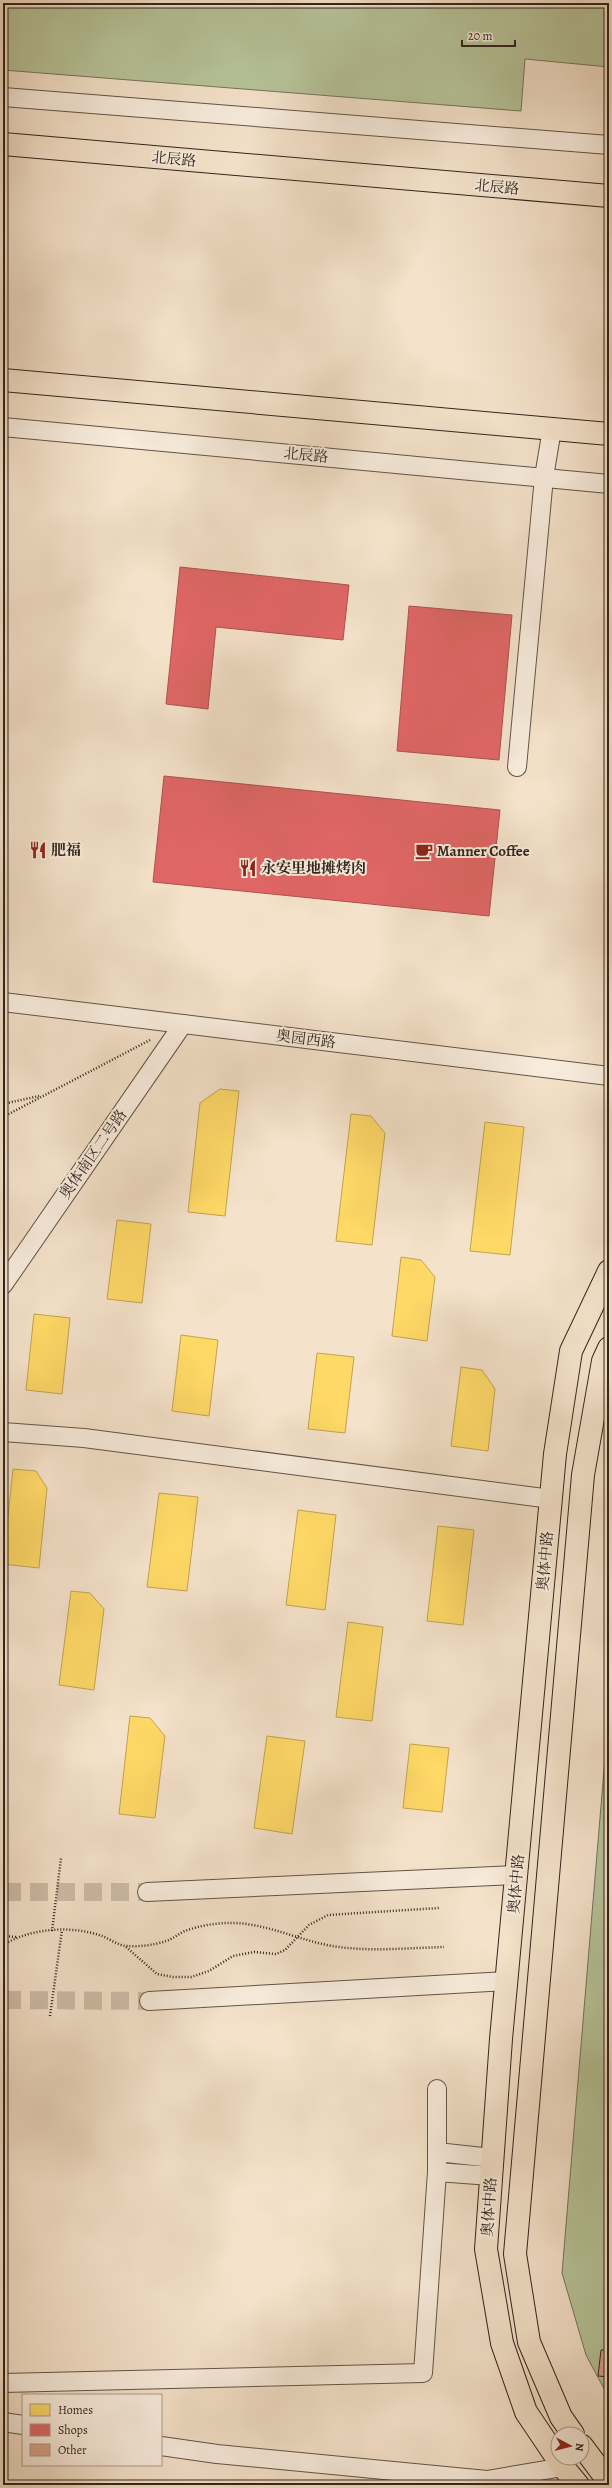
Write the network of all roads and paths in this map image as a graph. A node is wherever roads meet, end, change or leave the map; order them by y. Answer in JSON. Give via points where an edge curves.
{"nodes":[{"id":1,"x":3,"y":97,"type":"edge"},
{"id":2,"x":3,"y":144,"type":"edge"},
{"id":3,"x":609,"y":145,"type":"edge"},
{"id":4,"x":609,"y":196,"type":"edge"},
{"id":5,"x":3,"y":380,"type":"edge"},
{"id":6,"x":3,"y":427,"type":"edge"},
{"id":7,"x":552,"y":429,"type":"junction"},
{"id":8,"x":609,"y":434,"type":"edge"},
{"id":9,"x":544,"y":477,"type":"junction"},
{"id":10,"x":609,"y":484,"type":"edge"},
{"id":11,"x":517,"y":767,"type":"dead end"},
{"id":12,"x":3,"y":1002,"type":"edge"},
{"id":13,"x":183,"y":1024,"type":"junction"},
{"id":14,"x":154,"y":1038,"type":"dead end"},
{"id":15,"x":609,"y":1076,"type":"edge"},
{"id":16,"x":42,"y":1095,"type":"junction"},
{"id":17,"x":3,"y":1104,"type":"edge"},
{"id":18,"x":3,"y":1117,"type":"edge"},
{"id":19,"x":609,"y":1271,"type":"edge"},
{"id":20,"x":3,"y":1285,"type":"edge"},
{"id":21,"x":609,"y":1348,"type":"edge"},
{"id":22,"x":3,"y":1432,"type":"edge"},
{"id":23,"x":551,"y":1499,"type":"junction"},
{"id":24,"x":61,"y":1858,"type":"dead end"},
{"id":25,"x":516,"y":1875,"type":"junction"},
{"id":26,"x":147,"y":1892,"type":"tunnel mouth"},
{"id":27,"x":439,"y":1908,"type":"dead end"},
{"id":28,"x":62,"y":1930,"type":"junction"},
{"id":29,"x":52,"y":1931,"type":"junction"},
{"id":30,"x":3,"y":1936,"type":"edge"},
{"id":31,"x":16,"y":1937,"type":"junction"},
{"id":32,"x":3,"y":1945,"type":"edge"},
{"id":33,"x":126,"y":1946,"type":"junction"},
{"id":34,"x":444,"y":1947,"type":"dead end"},
{"id":35,"x":507,"y":1981,"type":"junction"},
{"id":36,"x":149,"y":2001,"type":"tunnel mouth"},
{"id":37,"x":50,"y":2016,"type":"dead end"},
{"id":38,"x":437,"y":2089,"type":"dead end"},
{"id":39,"x":437,"y":2152,"type":"junction"},
{"id":40,"x":492,"y":2167,"type":"junction"},
{"id":41,"x":437,"y":2172,"type":"junction"},
{"id":42,"x":3,"y":2383,"type":"edge"},
{"id":43,"x":3,"y":2422,"type":"edge"},
{"id":44,"x":22,"y":2425,"type":"edge"},
{"id":45,"x":567,"y":2426,"type":"edge"},
{"id":46,"x":162,"y":2446,"type":"edge"},
{"id":47,"x":550,"y":2447,"type":"edge"},
{"id":48,"x":590,"y":2457,"type":"edge"},
{"id":49,"x":563,"y":2466,"type":"joint"},
{"id":50,"x":515,"y":2480,"type":"edge"},
{"id":51,"x":609,"y":2482,"type":"edge"},
{"id":52,"x":578,"y":2485,"type":"edge"}],
"edges":[{"from":1,"to":3,"type":"street"},
{"from":2,"to":4,"type":"main road","name":"北辰路"},
{"from":5,"to":7,"type":"main road"},
{"from":6,"to":9,"type":"street","name":"北辰路"},
{"from":7,"to":8,"type":"main road"},
{"from":7,"to":9,"type":"street"},
{"from":9,"to":10,"type":"street","name":"北辰路"},
{"from":9,"to":11,"type":"street"},
{"from":12,"to":13,"type":"street","name":"奥园西路"},
{"from":13,"to":15,"type":"street","name":"奥园西路"},
{"from":13,"to":20,"type":"street","name":"奥体南区二号路"},
{"from":14,"to":16,"type":"path"},
{"from":16,"to":17,"type":"path"},
{"from":16,"to":18,"type":"path"},
{"from":19,"to":23,"type":"main road","name":"奥体中路","via":[[571,1351],[555,1454]]},
{"from":21,"to":45,"type":"main road","name":"奥体中路","via":[[603,1361],[583,1475],[515,2254],[529,2342],[560,2417]]},
{"from":22,"to":23,"type":"street","via":[[84,1438]]},
{"from":23,"to":25,"type":"main road","name":"奥体中路"},
{"from":24,"to":29,"type":"path"},
{"from":25,"to":26,"type":"street"},
{"from":25,"to":35,"type":"main road","name":"奥体中路"},
{"from":27,"to":33,"type":"path","via":[[328,1915],[309,1925],[285,1950],[276,1954],[254,1952],[233,1956],[209,1971],[191,1977],[157,1974]]},
{"from":28,"to":29,"type":"path"},
{"from":28,"to":33,"type":"path","via":[[102,1936]]},
{"from":28,"to":37,"type":"path"},
{"from":29,"to":31,"type":"path"},
{"from":30,"to":31,"type":"path"},
{"from":31,"to":32,"type":"path"},
{"from":33,"to":34,"type":"path","via":[[166,1941],[184,1931],[230,1923],[255,1925],[306,1941],[334,1946],[395,1949]]},
{"from":35,"to":36,"type":"street"},
{"from":35,"to":40,"type":"main road","name":"奥体中路"},
{"from":38,"to":39,"type":"street"},
{"from":39,"to":40,"type":"street"},
{"from":39,"to":41,"type":"street"},
{"from":40,"to":41,"type":"street"},
{"from":40,"to":47,"type":"main road","name":"奥体中路","via":[[486,2249],[502,2343],[526,2412]]},
{"from":41,"to":42,"type":"street","via":[[423,2373]]},
{"from":43,"to":44,"type":"street"},
{"from":46,"to":50,"type":"street","via":[[217,2454],[487,2480]]},
{"from":48,"to":51,"type":"main road"},
{"from":49,"to":50,"type":"street"},
{"from":49,"to":52,"type":"main road","name":"奥体中路"}]}
